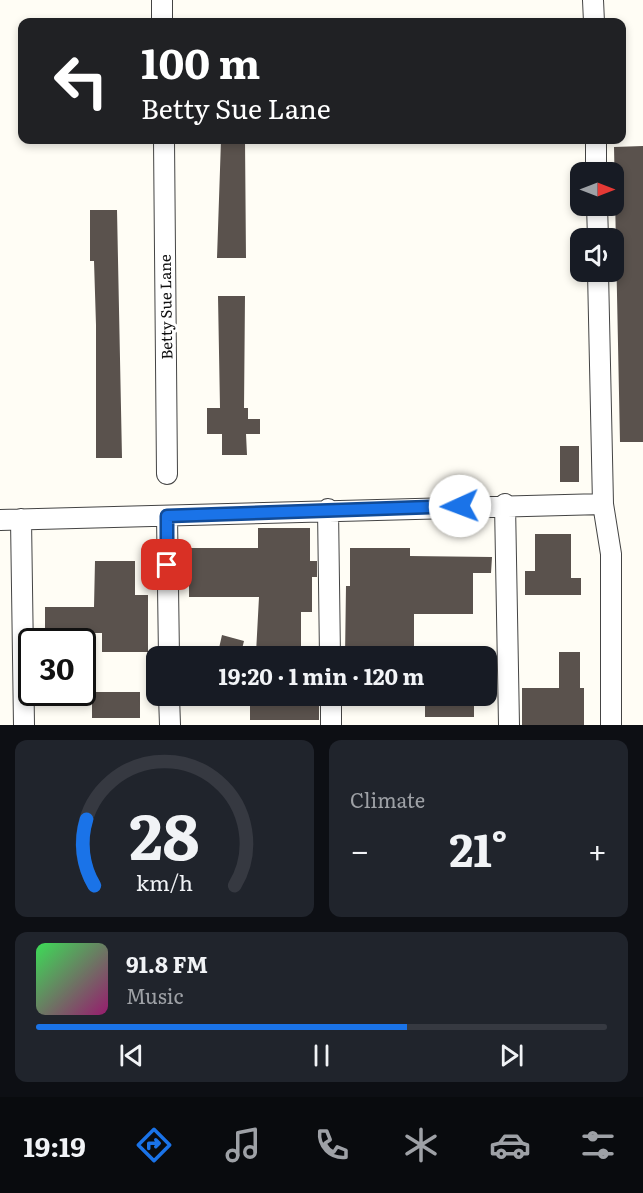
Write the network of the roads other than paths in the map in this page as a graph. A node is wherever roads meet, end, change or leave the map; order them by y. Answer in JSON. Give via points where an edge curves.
{"nodes":[{"id":1,"x":162,"y":0,"type":"edge"},
{"id":2,"x":593,"y":0,"type":"edge"},
{"id":3,"x":162,"y":18,"type":"edge"},
{"id":4,"x":594,"y":18,"type":"edge"},
{"id":5,"x":164,"y":144,"type":"edge"},
{"id":6,"x":596,"y":144,"type":"edge"},
{"id":7,"x":596,"y":162,"type":"edge"},
{"id":8,"x":598,"y":282,"type":"edge"},
{"id":9,"x":167,"y":474,"type":"dead end"},
{"id":10,"x":504,"y":504,"type":"junction"},
{"id":11,"x":603,"y":504,"type":"junction"},
{"id":12,"x":328,"y":509,"type":"junction"},
{"id":13,"x":167,"y":516,"type":"junction"},
{"id":14,"x":21,"y":519,"type":"junction"},
{"id":15,"x":0,"y":520,"type":"edge"},
{"id":16,"x":169,"y":646,"type":"edge"},
{"id":17,"x":330,"y":646,"type":"edge"},
{"id":18,"x":169,"y":706,"type":"edge"},
{"id":19,"x":331,"y":706,"type":"edge"},
{"id":20,"x":24,"y":725,"type":"edge"},
{"id":21,"x":170,"y":725,"type":"edge"},
{"id":22,"x":331,"y":725,"type":"edge"},
{"id":23,"x":508,"y":725,"type":"edge"},
{"id":24,"x":611,"y":725,"type":"edge"}],
"edges":[{"from":1,"to":3,"type":"street"},
{"from":2,"to":4,"type":"street"},
{"from":5,"to":9,"type":"street","name":"Betty Sue Lane"},
{"from":6,"to":7,"type":"street"},
{"from":8,"to":11,"type":"street"},
{"from":10,"to":11,"type":"street"},
{"from":10,"to":12,"type":"street"},
{"from":10,"to":23,"type":"street"},
{"from":11,"to":24,"type":"street","via":[[610,554]]},
{"from":12,"to":13,"type":"street"},
{"from":12,"to":17,"type":"street"},
{"from":13,"to":14,"type":"street"},
{"from":13,"to":16,"type":"street"},
{"from":14,"to":15,"type":"street"},
{"from":14,"to":20,"type":"street"},
{"from":18,"to":21,"type":"street"},
{"from":19,"to":22,"type":"street"}]}
